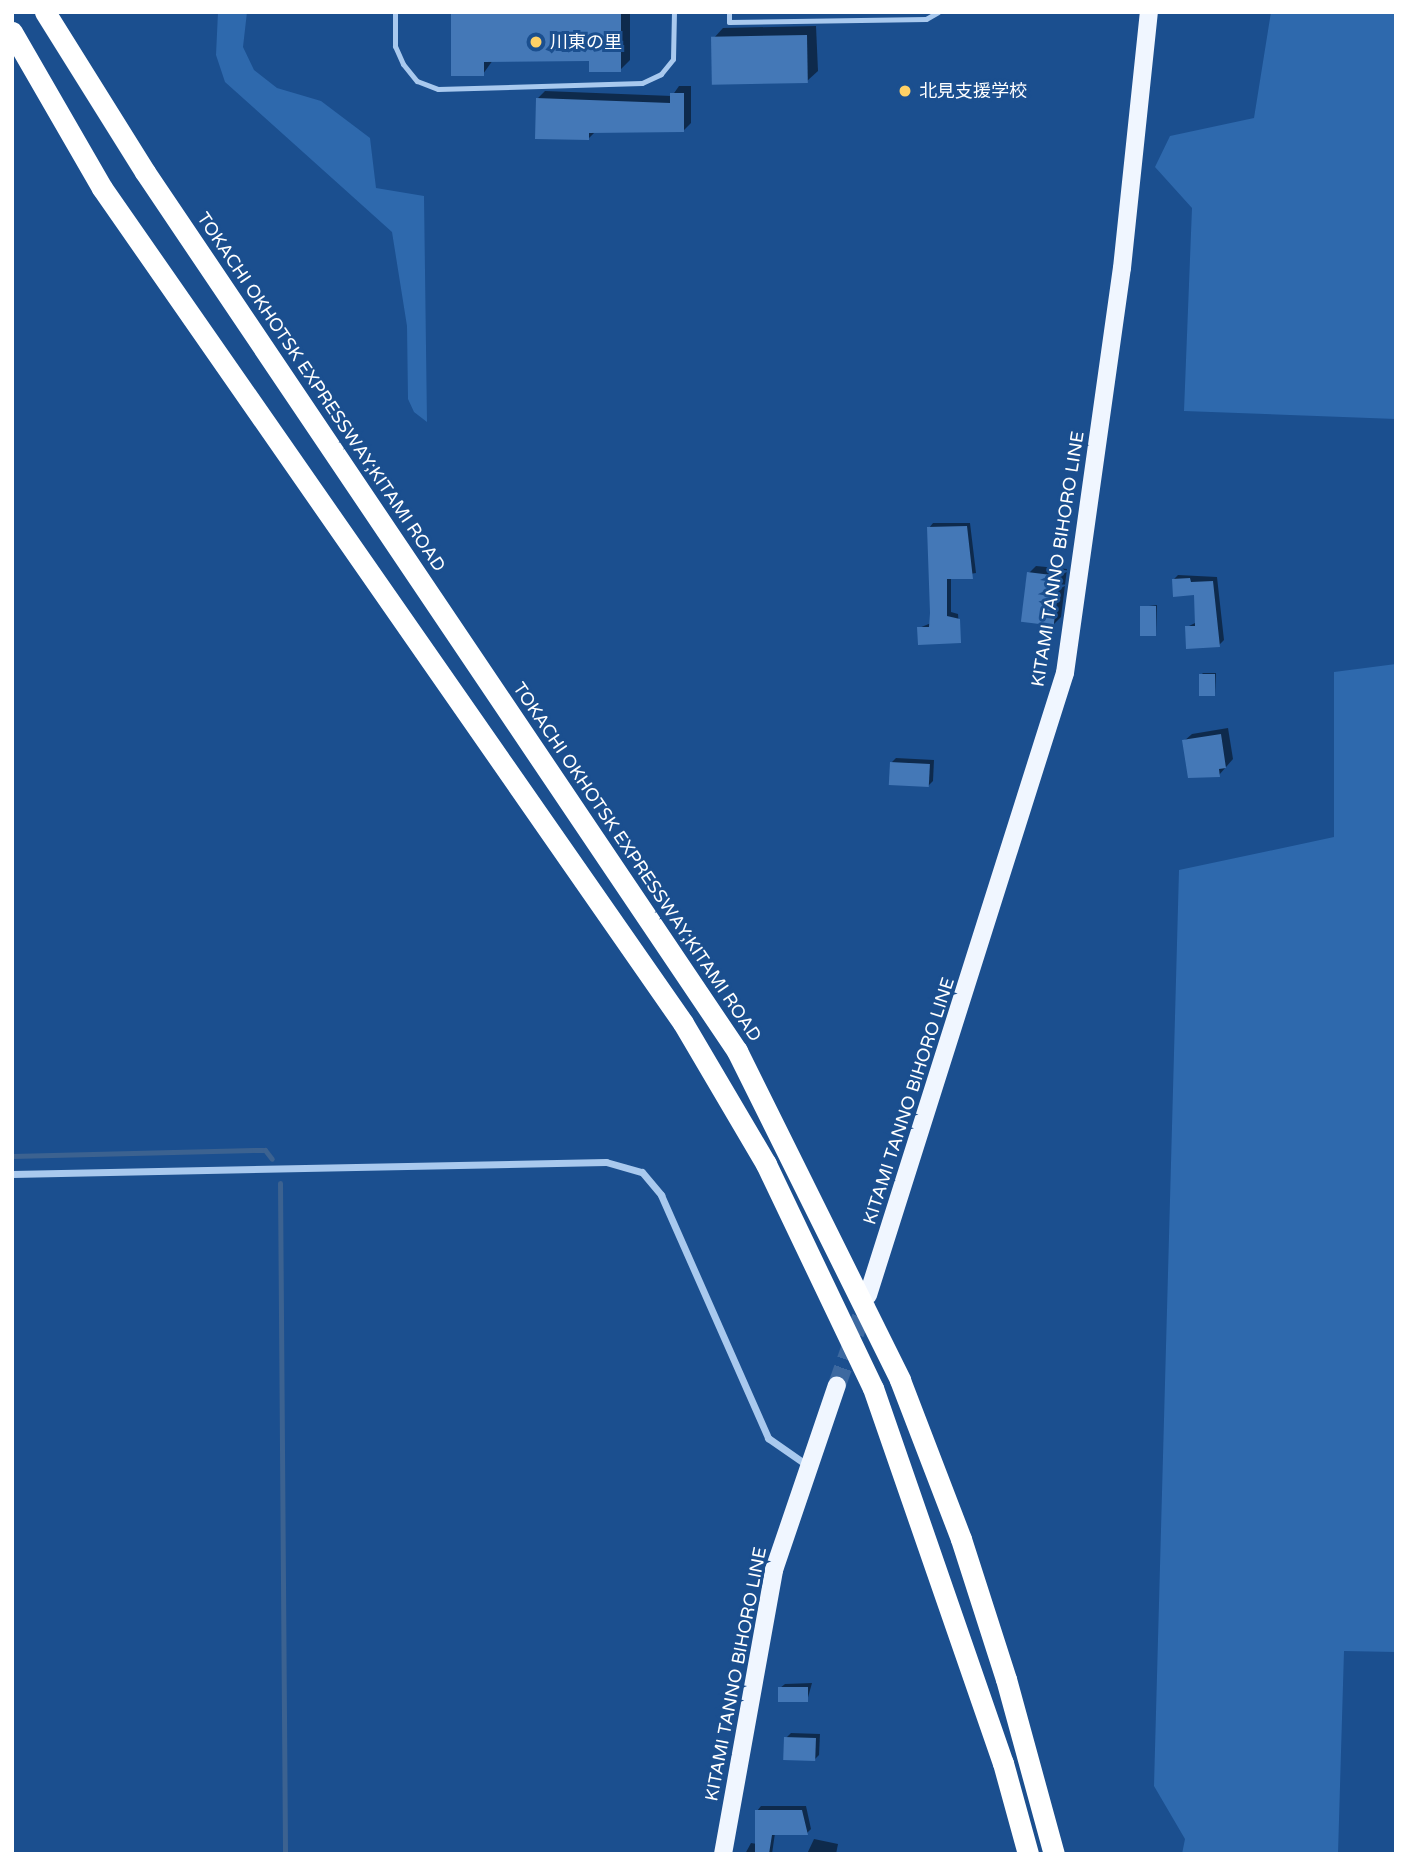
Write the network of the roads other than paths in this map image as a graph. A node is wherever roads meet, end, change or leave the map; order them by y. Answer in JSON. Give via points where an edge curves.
{"nodes":[{"id":1,"x":45,"y":12,"type":"edge"},
{"id":2,"x":395,"y":12,"type":"edge"},
{"id":3,"x":674,"y":12,"type":"edge"},
{"id":4,"x":729,"y":12,"type":"edge"},
{"id":5,"x":938,"y":12,"type":"edge"},
{"id":6,"x":1149,"y":12,"type":"edge"},
{"id":7,"x":12,"y":32,"type":"edge"},
{"id":8,"x":12,"y":1174,"type":"edge"},
{"id":9,"x":869,"y":1295,"type":"tunnel mouth"},
{"id":10,"x":837,"y":1385,"type":"tunnel mouth"},
{"id":11,"x":807,"y":1465,"type":"junction"},
{"id":12,"x":1006,"y":1679,"type":"junction"},
{"id":13,"x":723,"y":1854,"type":"edge"},
{"id":14,"x":1028,"y":1854,"type":"edge"},
{"id":15,"x":1054,"y":1854,"type":"edge"},
{"id":16,"x":1066,"y":1854,"type":"edge"}],
"edges":[{"from":1,"to":12,"type":"highway","name":"TOKACHI OKHOTSK EXPRESSWAY;KITAMI ROAD","via":[[145,172],[721,1023],[900,1380],[961,1539]]},
{"from":2,"to":3,"type":"lane","via":[[396,46],[403,64],[417,81],[438,89],[642,83],[661,74],[673,59]]},
{"from":4,"to":5,"type":"lane","via":[[729,22],[926,19]]},
{"from":6,"to":9,"type":"main road","name":"KITAMI TANNO BIHORO LINE","via":[[1122,268],[1065,673]]},
{"from":7,"to":14,"type":"highway","via":[[102,188],[683,1023],[766,1164],[873,1388],[1003,1763]]},
{"from":8,"to":11,"type":"street","via":[[606,1162],[642,1172],[661,1195],[768,1438]]},
{"from":10,"to":11,"type":"main road","name":"KITAMI TANNO BIHORO LINE"},
{"from":11,"to":13,"type":"main road","name":"KITAMI TANNO BIHORO LINE","via":[[774,1570]]},
{"from":12,"to":15,"type":"highway","name":"TOKACHI OKHOTSK EXPRESSWAY;KITAMI ROAD"},
{"from":12,"to":16,"type":"highway"}]}
